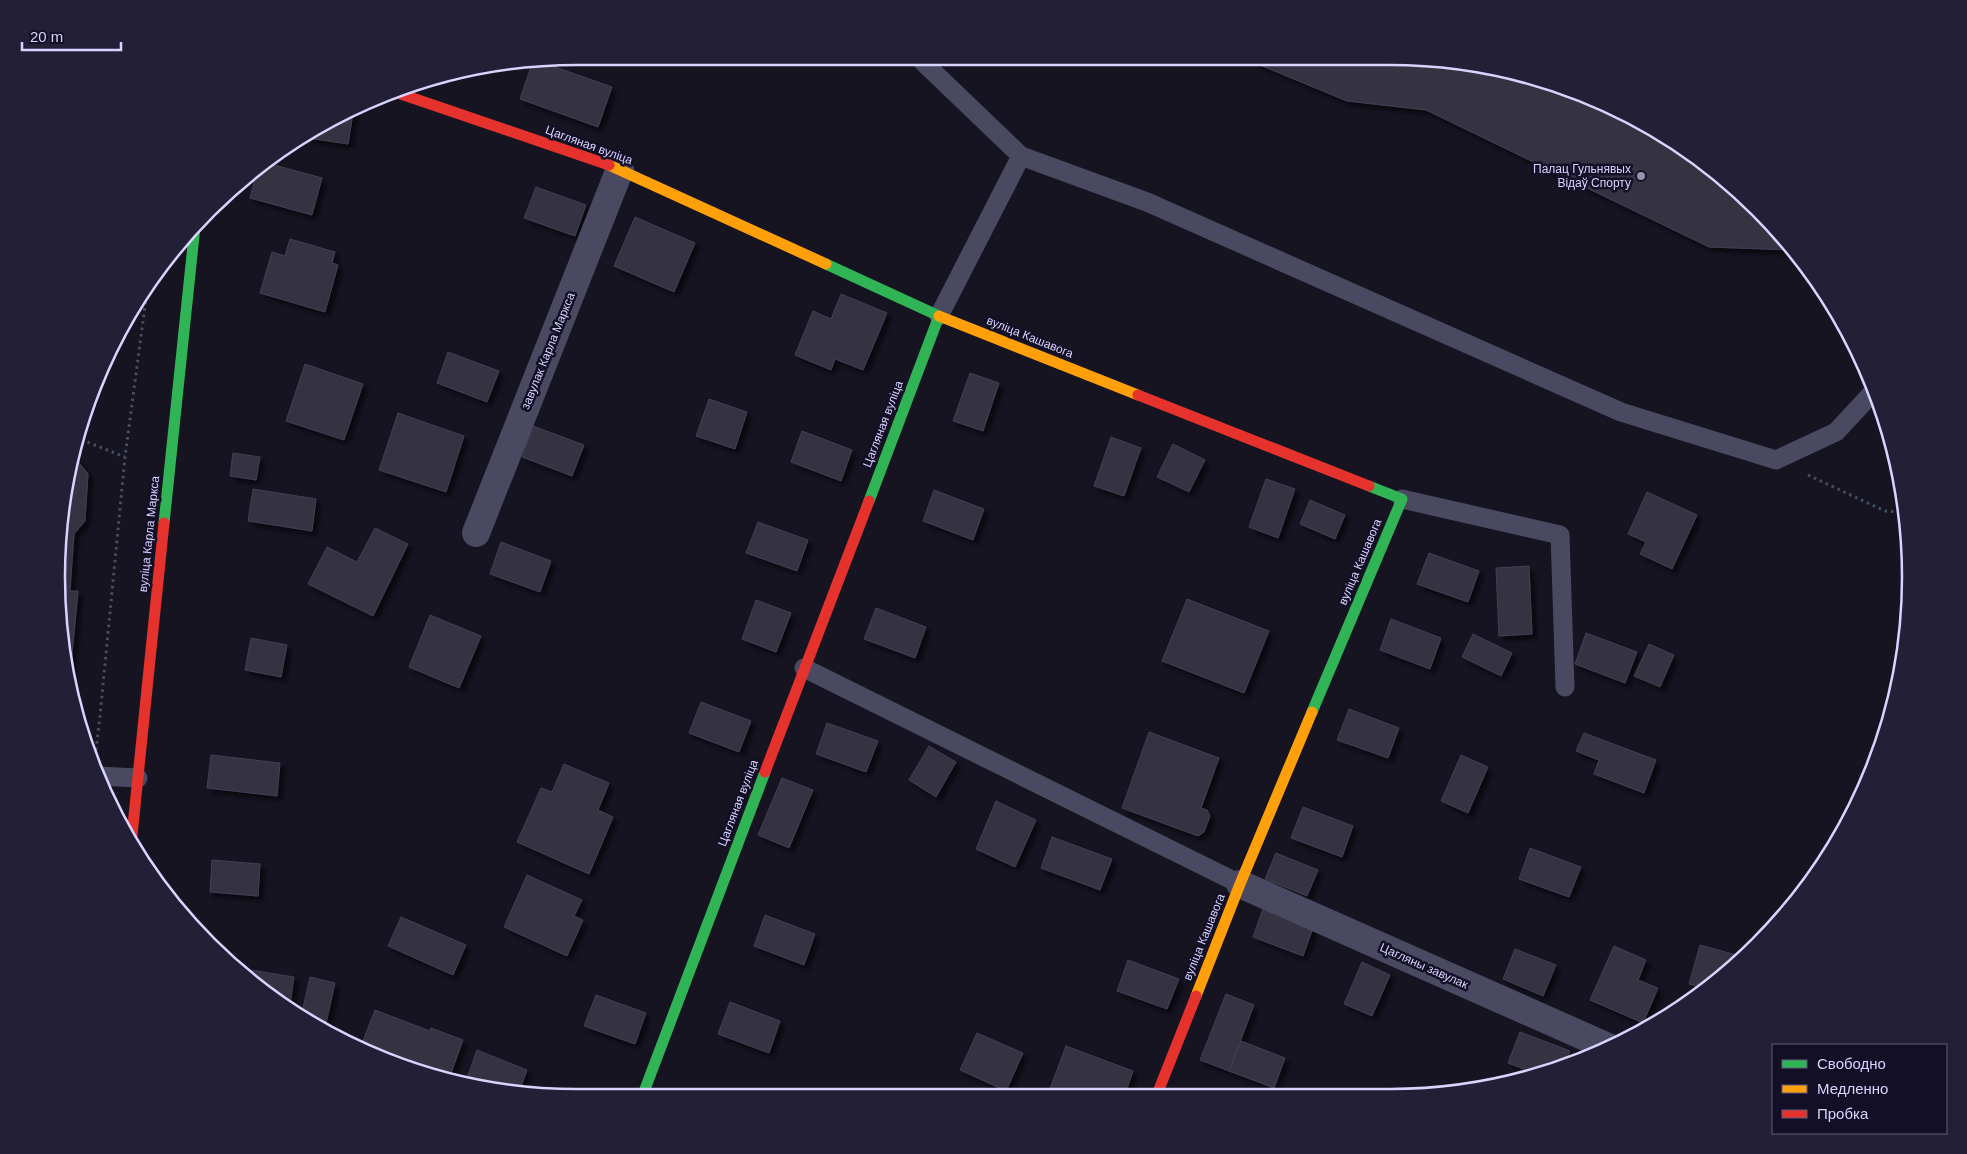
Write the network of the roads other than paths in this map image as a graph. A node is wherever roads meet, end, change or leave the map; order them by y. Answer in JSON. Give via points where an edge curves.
{"nodes":[{"id":1,"x":928,"y":65,"type":"edge"},
{"id":2,"x":404,"y":95,"type":"edge"},
{"id":3,"x":1021,"y":156,"type":"junction"},
{"id":4,"x":620,"y":170,"type":"junction"},
{"id":5,"x":194,"y":237,"type":"edge"},
{"id":6,"x":939,"y":316,"type":"junction"},
{"id":7,"x":1869,"y":396,"type":"edge"},
{"id":8,"x":1402,"y":499,"type":"junction"},
{"id":9,"x":476,"y":534,"type":"dead end"},
{"id":10,"x":804,"y":668,"type":"junction"},
{"id":11,"x":1565,"y":687,"type":"dead end"},
{"id":12,"x":106,"y":776,"type":"edge"},
{"id":13,"x":138,"y":778,"type":"junction"},
{"id":14,"x":133,"y":832,"type":"edge"},
{"id":15,"x":1240,"y":884,"type":"junction"},
{"id":16,"x":1600,"y":1043,"type":"edge"},
{"id":17,"x":645,"y":1089,"type":"edge"},
{"id":18,"x":1159,"y":1089,"type":"edge"}],
"edges":[{"from":1,"to":3,"type":"lane"},
{"from":2,"to":4,"type":"street","name":"Цагляная вуліца"},
{"from":3,"to":6,"type":"lane"},
{"from":3,"to":7,"type":"lane","via":[[1147,202],[1621,412],[1776,460],[1836,432]]},
{"from":4,"to":6,"type":"street","name":"Цагляная вуліца"},
{"from":4,"to":9,"type":"street","name":"завулак Карла Маркса"},
{"from":5,"to":13,"type":"street","name":"вуліца Карла Маркса"},
{"from":6,"to":8,"type":"street","name":"вуліца Кашавога"},
{"from":6,"to":10,"type":"street","name":"Цагляная вуліца"},
{"from":8,"to":11,"type":"lane","via":[[1560,536]]},
{"from":8,"to":15,"type":"street","name":"вуліца Кашавога"},
{"from":10,"to":15,"type":"lane"},
{"from":10,"to":17,"type":"street","name":"Цагляная вуліца"},
{"from":12,"to":13,"type":"lane"},
{"from":13,"to":14,"type":"street","name":"вуліца Карла Маркса"},
{"from":15,"to":16,"type":"street","name":"Цагляны завулак"},
{"from":15,"to":18,"type":"street","name":"вуліца Кашавога"}]}
